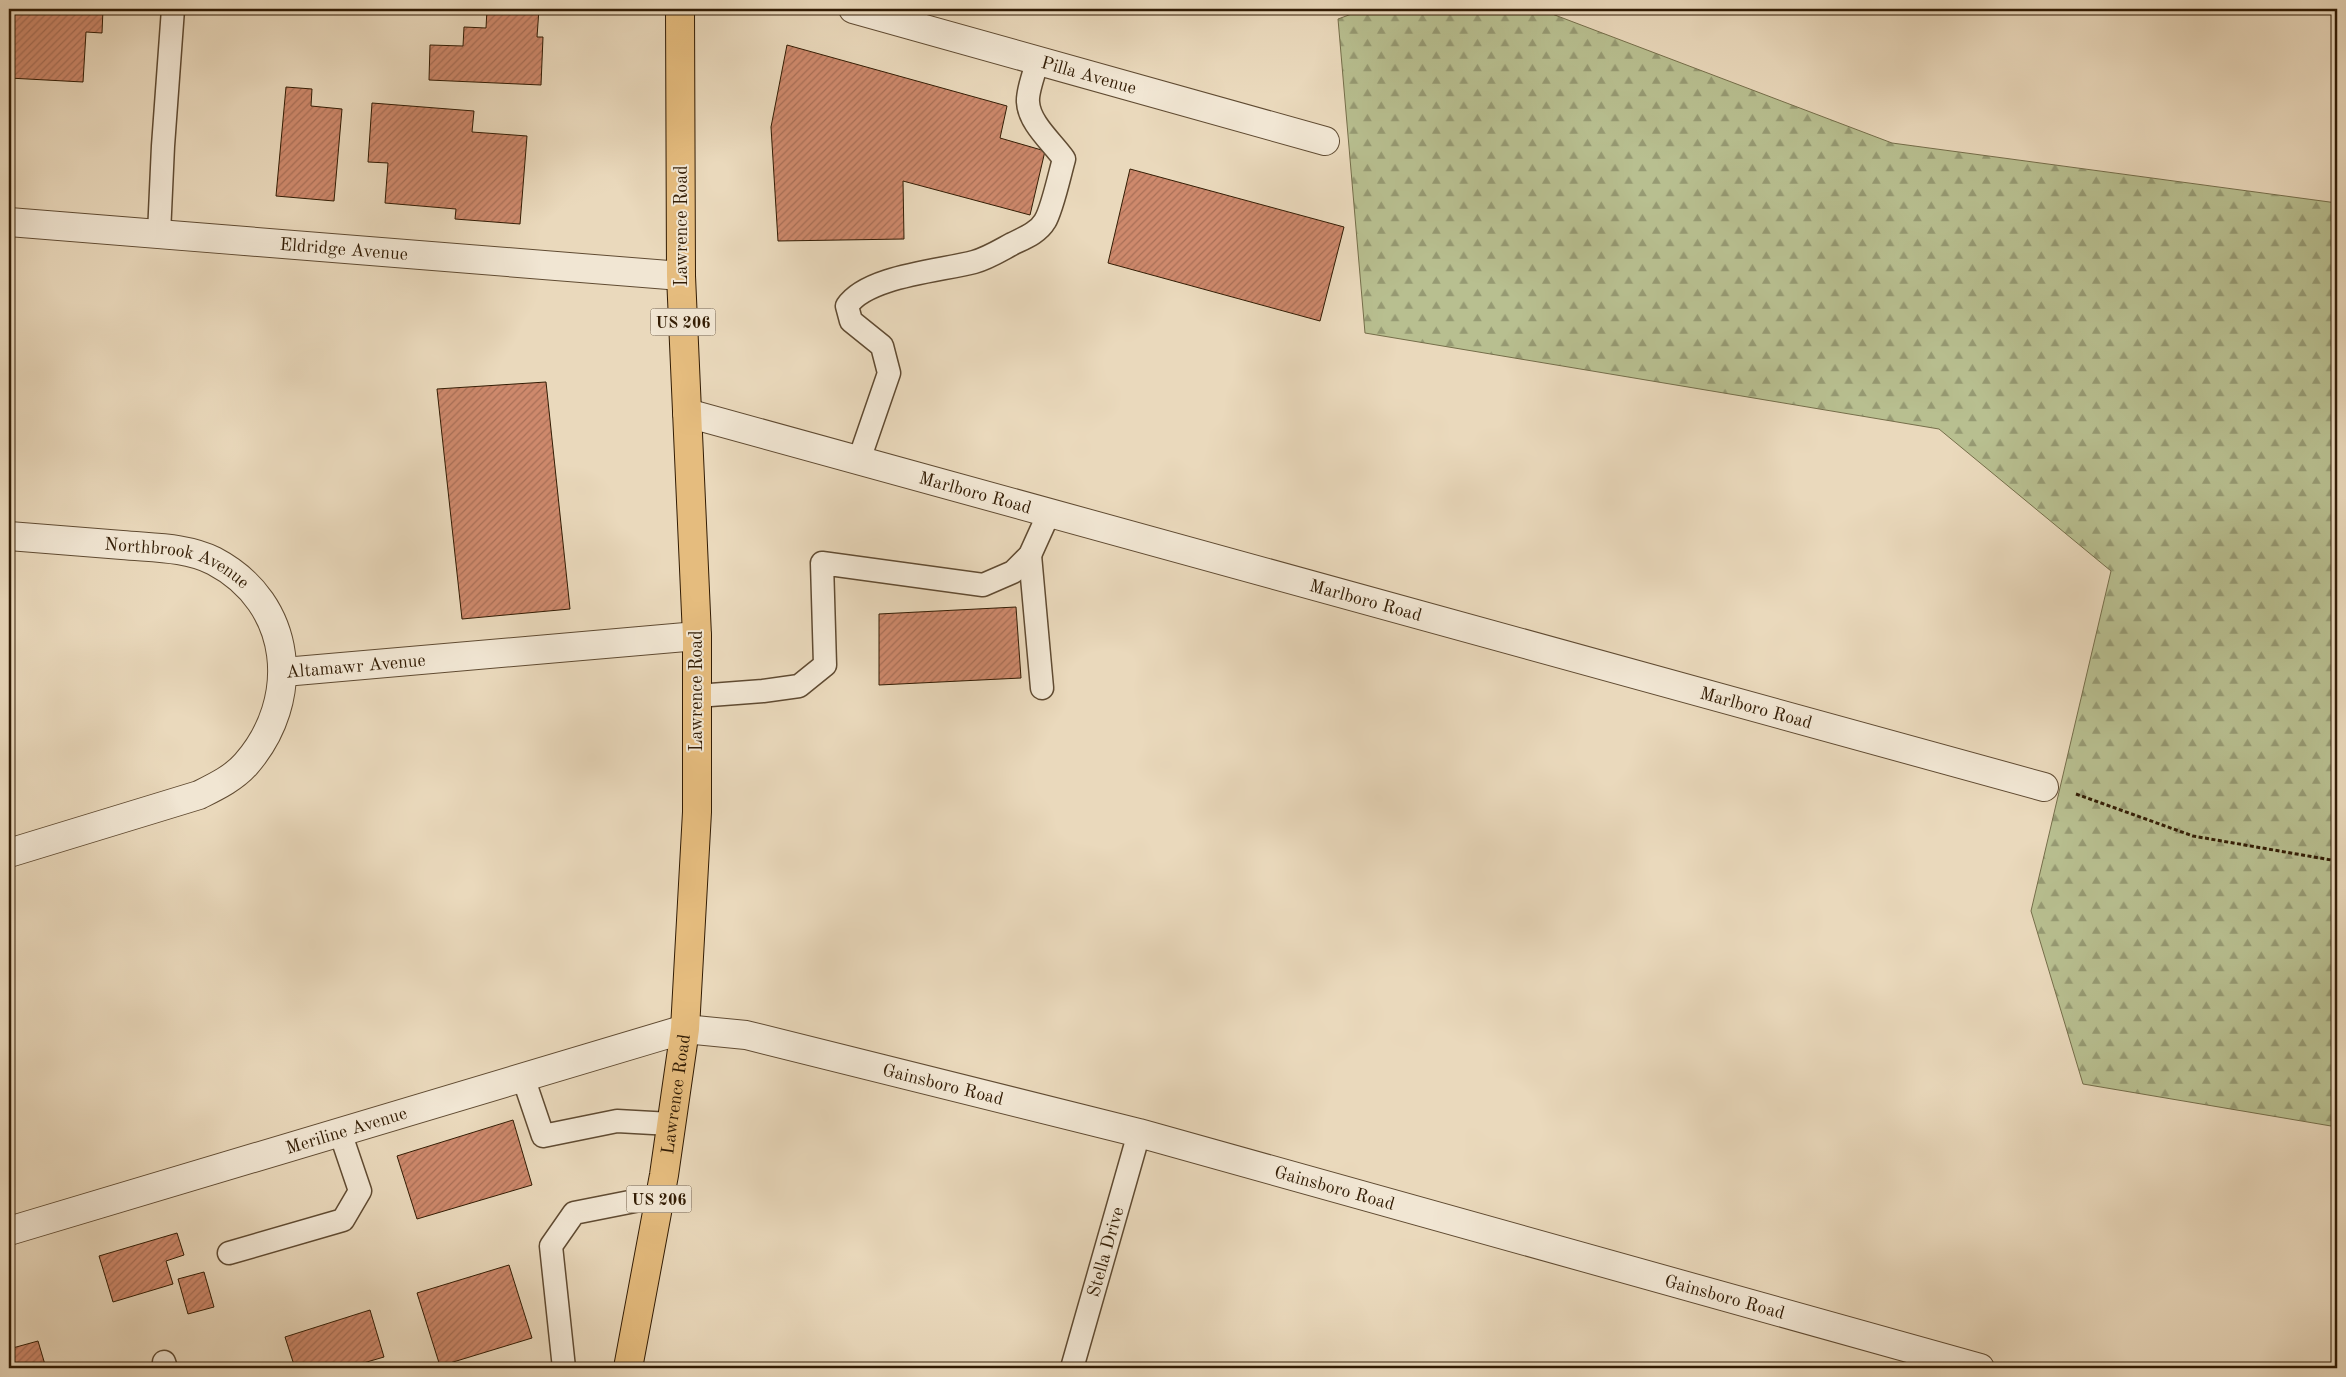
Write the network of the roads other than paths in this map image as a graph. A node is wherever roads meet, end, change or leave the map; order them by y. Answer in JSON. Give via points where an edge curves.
{"nodes":[{"id":1,"x":173,"y":9,"type":"edge"},
{"id":2,"x":680,"y":9,"type":"edge"},
{"id":3,"x":853,"y":9,"type":"edge"},
{"id":4,"x":1038,"y":60,"type":"junction"},
{"id":5,"x":1325,"y":141,"type":"dead end"},
{"id":6,"x":9,"y":222,"type":"edge"},
{"id":7,"x":159,"y":234,"type":"junction"},
{"id":8,"x":681,"y":276,"type":"junction"},
{"id":9,"x":687,"y":413,"type":"junction"},
{"id":10,"x":859,"y":460,"type":"junction"},
{"id":11,"x":1049,"y":513,"type":"junction"},
{"id":12,"x":9,"y":536,"type":"edge"},
{"id":13,"x":1030,"y":555,"type":"junction"},
{"id":14,"x":697,"y":636,"type":"junction"},
{"id":15,"x":284,"y":672,"type":"junction"},
{"id":16,"x":1042,"y":688,"type":"dead end"},
{"id":17,"x":697,"y":696,"type":"junction"},
{"id":18,"x":2044,"y":787,"type":"road end"},
{"id":19,"x":9,"y":853,"type":"edge"},
{"id":20,"x":684,"y":1028,"type":"junction"},
{"id":21,"x":523,"y":1077,"type":"junction"},
{"id":22,"x":671,"y":1124,"type":"junction"},
{"id":23,"x":340,"y":1132,"type":"junction"},
{"id":24,"x":1139,"y":1133,"type":"junction"},
{"id":25,"x":660,"y":1196,"type":"junction"},
{"id":26,"x":9,"y":1231,"type":"edge"},
{"id":27,"x":229,"y":1253,"type":"dead end"},
{"id":28,"x":623,"y":1366,"type":"edge"},
{"id":29,"x":564,"y":1368,"type":"edge"},
{"id":30,"x":1072,"y":1368,"type":"edge"},
{"id":31,"x":1980,"y":1368,"type":"edge"}],
"edges":[{"from":1,"to":7,"type":"lane"},
{"from":2,"to":8,"type":"main road","name":"Lawrence Road","number":"US 206"},
{"from":3,"to":4,"type":"street","name":"Pilla Avenue"},
{"from":4,"to":5,"type":"street","name":"Pilla Avenue"},
{"from":4,"to":10,"type":"lane","via":[[1028,103],[1037,127],[1064,159],[1046,220],[1032,235],[993,255],[954,267],[927,270],[865,290],[847,306],[851,321],[882,346],[888,373]]},
{"from":6,"to":7,"type":"street","name":"Eldridge Avenue"},
{"from":7,"to":8,"type":"street","name":"Eldridge Avenue"},
{"from":8,"to":9,"type":"main road","name":"Lawrence Road","number":"US 206"},
{"from":9,"to":10,"type":"street","name":"Marlboro Road"},
{"from":9,"to":14,"type":"main road","name":"Lawrence Road","number":"US 206"},
{"from":10,"to":11,"type":"street","name":"Marlboro Road"},
{"from":11,"to":13,"type":"lane"},
{"from":11,"to":18,"type":"street","name":"Marlboro Road"},
{"from":12,"to":15,"type":"street","name":"Northbrook Avenue","via":[[183,550],[214,561],[244,582],[267,611],[279,642]]},
{"from":13,"to":16,"type":"lane"},
{"from":13,"to":17,"type":"lane","via":[[1013,572],[983,585],[822,563],[825,665],[799,686]]},
{"from":14,"to":15,"type":"street","name":"Altamawr Avenue"},
{"from":14,"to":17,"type":"main road","name":"Lawrence Road","number":"US 206"},
{"from":15,"to":19,"type":"street","name":"Altamawr Avenue","via":[[280,705],[268,736],[245,766],[219,786]]},
{"from":17,"to":20,"type":"main road","name":"Lawrence Road","number":"US 206","via":[[697,812]]},
{"from":20,"to":21,"type":"street","name":"Meriline Avenue"},
{"from":20,"to":22,"type":"main road","name":"Lawrence Road","number":"US 206"},
{"from":20,"to":24,"type":"street","name":"Gainsboro Road","via":[[746,1035]]},
{"from":21,"to":22,"type":"lane","via":[[543,1136],[618,1121]]},
{"from":21,"to":23,"type":"street","name":"Meriline Avenue"},
{"from":22,"to":25,"type":"main road","name":"Lawrence Road","number":"US 206"},
{"from":23,"to":26,"type":"street","name":"Meriline Avenue"},
{"from":23,"to":27,"type":"lane","via":[[360,1191],[343,1220]]},
{"from":24,"to":30,"type":"lane","name":"Stella Drive"},
{"from":24,"to":31,"type":"street","name":"Gainsboro Road"},
{"from":25,"to":28,"type":"main road","name":"Lawrence Road","number":"US 206"},
{"from":25,"to":29,"type":"lane","via":[[574,1214],[551,1246]]}]}
